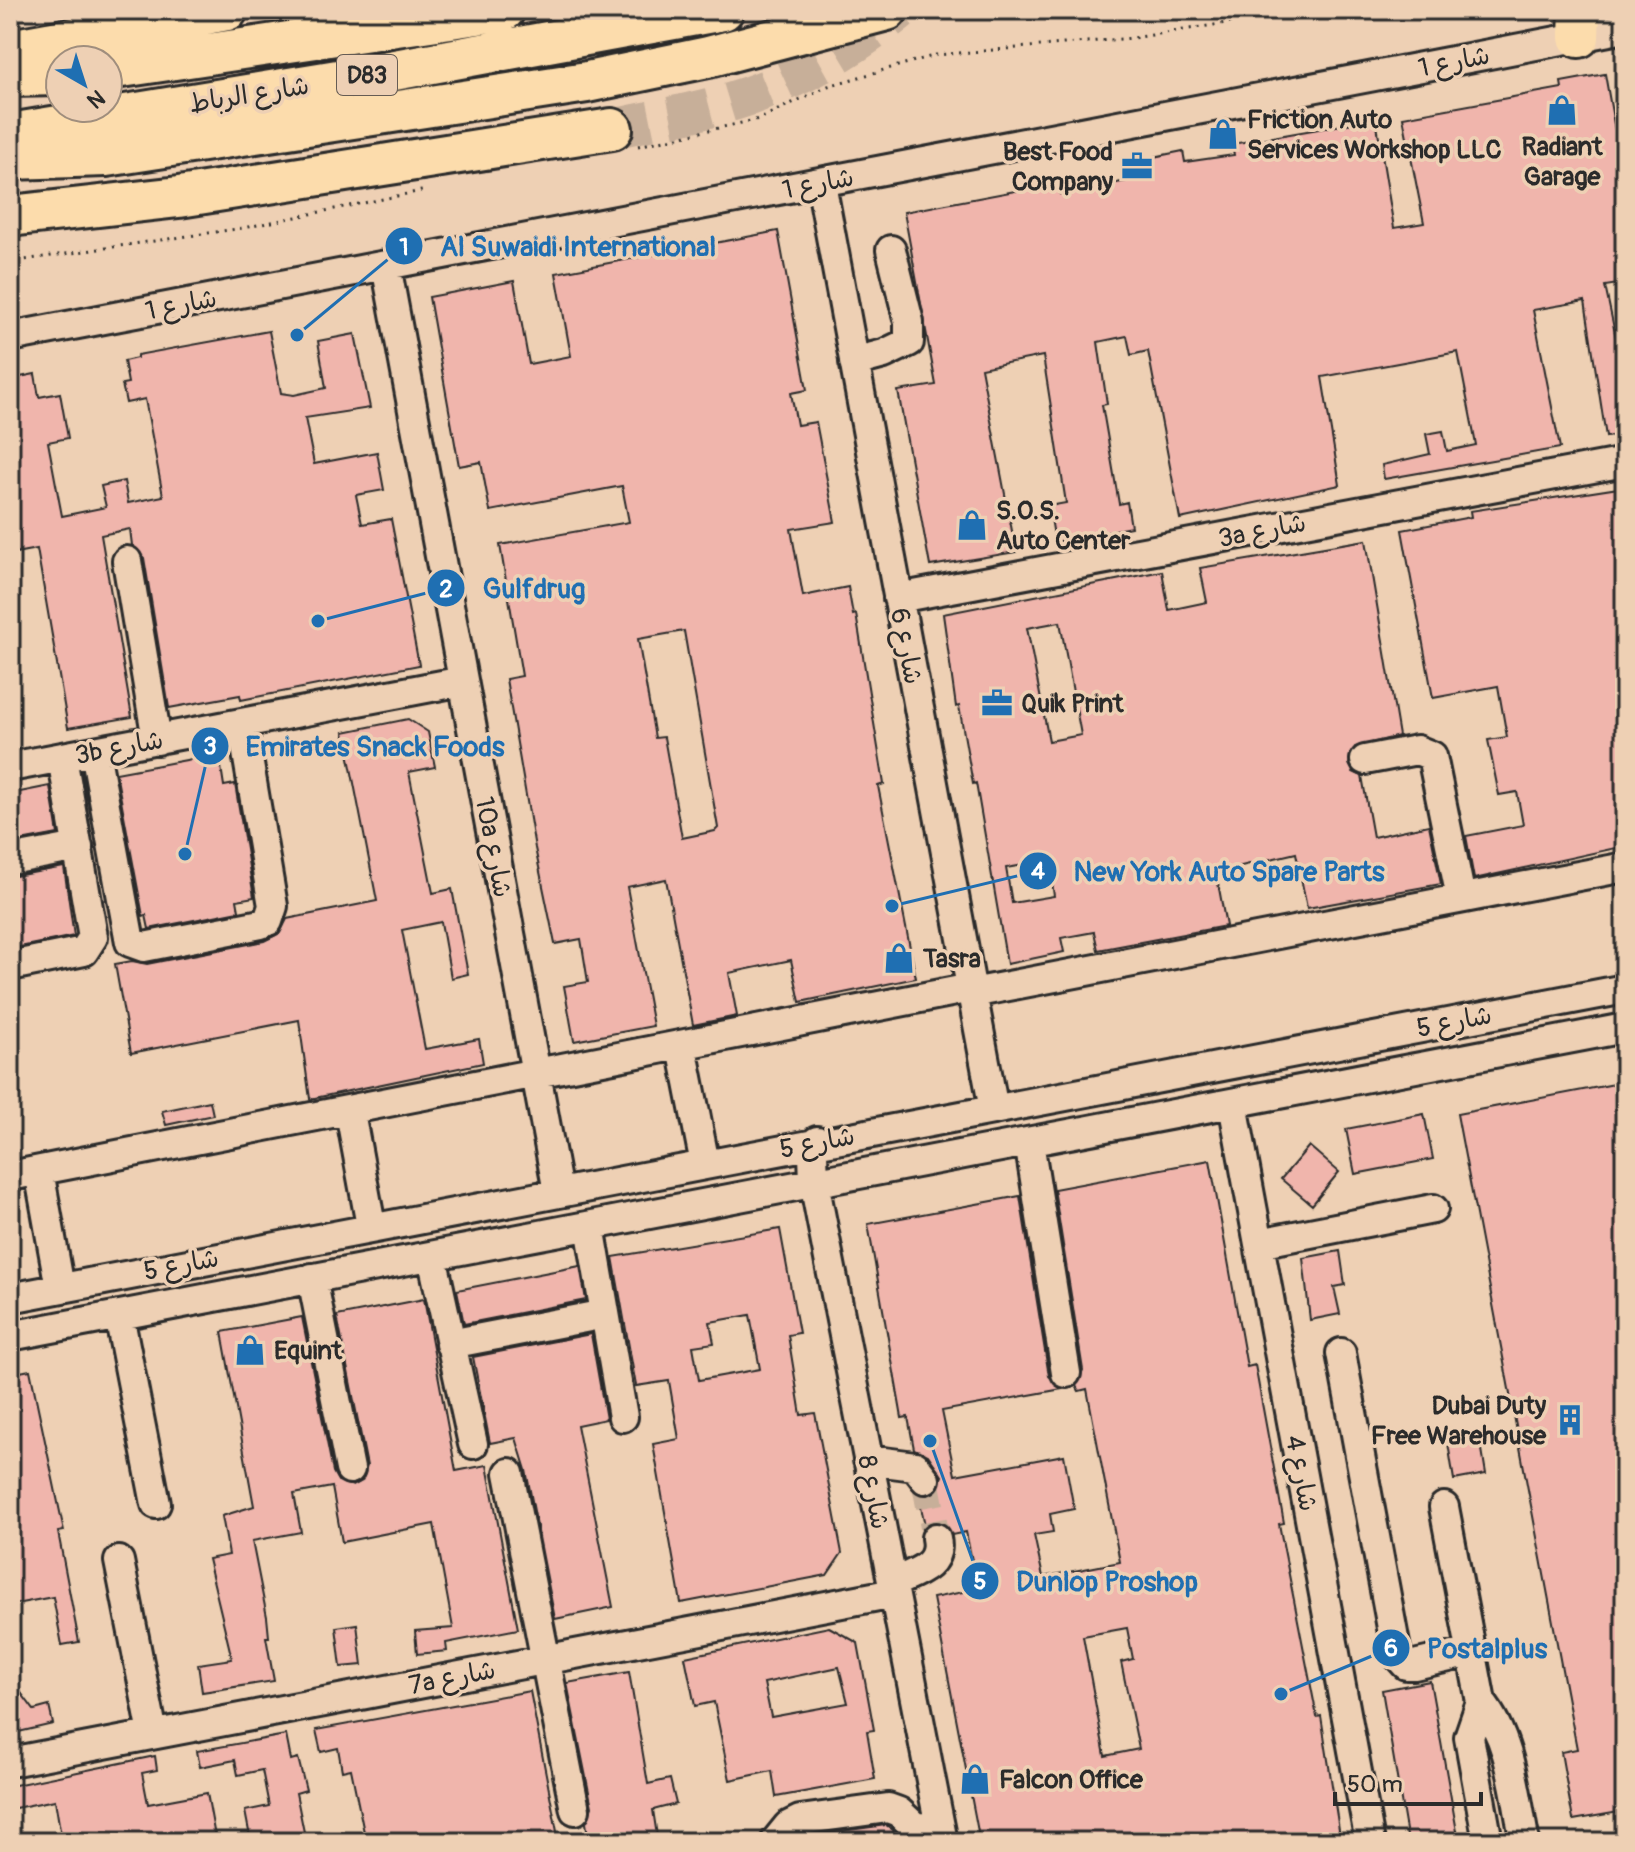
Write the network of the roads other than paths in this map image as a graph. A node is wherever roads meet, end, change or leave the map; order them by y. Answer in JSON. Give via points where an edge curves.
{"nodes":[{"id":1,"x":227,"y":10,"type":"edge"},
{"id":2,"x":504,"y":10,"type":"edge"},
{"id":3,"x":723,"y":10,"type":"edge"},
{"id":4,"x":887,"y":10,"type":"edge"},
{"id":5,"x":1579,"y":23,"type":"edge"},
{"id":6,"x":1625,"y":28,"type":"edge"},
{"id":7,"x":10,"y":50,"type":"edge"},
{"id":8,"x":124,"y":67,"type":"edge"},
{"id":9,"x":44,"y":75,"type":"edge"},
{"id":10,"x":10,"y":76,"type":"edge"},
{"id":11,"x":10,"y":134,"type":"edge"},
{"id":12,"x":621,"y":138,"type":"tunnel mouth"},
{"id":13,"x":10,"y":159,"type":"edge"},
{"id":14,"x":821,"y":183,"type":"junction"},
{"id":15,"x":10,"y":216,"type":"edge"},
{"id":16,"x":891,"y":250,"type":"dead end"},
{"id":17,"x":386,"y":265,"type":"junction"},
{"id":18,"x":10,"y":337,"type":"edge"},
{"id":19,"x":854,"y":362,"type":"junction"},
{"id":20,"x":1625,"y":462,"type":"edge"},
{"id":21,"x":127,"y":561,"type":"dead end"},
{"id":22,"x":898,"y":598,"type":"junction"},
{"id":23,"x":463,"y":681,"type":"junction"},
{"id":24,"x":242,"y":723,"type":"junction"},
{"id":25,"x":157,"y":740,"type":"junction"},
{"id":26,"x":95,"y":751,"type":"junction"},
{"id":27,"x":62,"y":757,"type":"junction"},
{"id":28,"x":1365,"y":760,"type":"dead end"},
{"id":29,"x":10,"y":767,"type":"edge"},
{"id":30,"x":78,"y":847,"type":"junction"},
{"id":31,"x":10,"y":860,"type":"edge"},
{"id":32,"x":1625,"y":867,"type":"edge"},
{"id":33,"x":1461,"y":898,"type":"junction"},
{"id":34,"x":10,"y":966,"type":"edge"},
{"id":35,"x":1625,"y":989,"type":"edge"},
{"id":36,"x":971,"y":991,"type":"junction"},
{"id":37,"x":1625,"y":1028,"type":"edge"},
{"id":38,"x":682,"y":1047,"type":"junction"},
{"id":39,"x":537,"y":1075,"type":"junction"},
{"id":40,"x":1233,"y":1104,"type":"junction"},
{"id":41,"x":994,"y":1110,"type":"junction"},
{"id":42,"x":350,"y":1112,"type":"junction"},
{"id":43,"x":817,"y":1141,"type":"junction"},
{"id":44,"x":1029,"y":1142,"type":"junction"},
{"id":45,"x":705,"y":1164,"type":"junction"},
{"id":46,"x":39,"y":1171,"type":"junction"},
{"id":47,"x":10,"y":1176,"type":"edge"},
{"id":48,"x":814,"y":1182,"type":"junction"},
{"id":49,"x":558,"y":1192,"type":"junction"},
{"id":50,"x":1433,"y":1209,"type":"dead end"},
{"id":51,"x":371,"y":1226,"type":"junction"},
{"id":52,"x":590,"y":1226,"type":"junction"},
{"id":53,"x":1259,"y":1243,"type":"junction"},
{"id":54,"x":432,"y":1256,"type":"junction"},
{"id":55,"x":312,"y":1278,"type":"junction"},
{"id":56,"x":60,"y":1288,"type":"junction"},
{"id":57,"x":10,"y":1298,"type":"edge"},
{"id":58,"x":605,"y":1314,"type":"junction"},
{"id":59,"x":119,"y":1315,"type":"junction"},
{"id":60,"x":10,"y":1336,"type":"edge"},
{"id":61,"x":450,"y":1344,"type":"junction"},
{"id":62,"x":1341,"y":1353,"type":"dead end"},
{"id":63,"x":1066,"y":1373,"type":"dead end"},
{"id":64,"x":623,"y":1417,"type":"dead end"},
{"id":65,"x":473,"y":1444,"type":"dead end"},
{"id":66,"x":868,"y":1460,"type":"junction"},
{"id":67,"x":350,"y":1469,"type":"dead end"},
{"id":68,"x":509,"y":1473,"type":"dead end"},
{"id":69,"x":925,"y":1479,"type":"dead end"},
{"id":70,"x":156,"y":1504,"type":"dead end"},
{"id":71,"x":1444,"y":1507,"type":"dead end"},
{"id":72,"x":936,"y":1538,"type":"tunnel mouth"},
{"id":73,"x":119,"y":1561,"type":"dead end"},
{"id":74,"x":893,"y":1588,"type":"junction"},
{"id":75,"x":1471,"y":1652,"type":"junction"},
{"id":76,"x":545,"y":1659,"type":"junction"},
{"id":77,"x":1481,"y":1702,"type":"junction"},
{"id":78,"x":153,"y":1734,"type":"junction"},
{"id":79,"x":10,"y":1762,"type":"edge"},
{"id":80,"x":575,"y":1810,"type":"dead end"},
{"id":81,"x":941,"y":1835,"type":"edge"},
{"id":82,"x":775,"y":1842,"type":"edge"},
{"id":83,"x":1370,"y":1842,"type":"edge"},
{"id":84,"x":1488,"y":1842,"type":"edge"},
{"id":85,"x":1525,"y":1842,"type":"edge"}],
"edges":[{"from":1,"to":7,"type":"highway"},
{"from":2,"to":8,"type":"highway"},
{"from":3,"to":11,"type":"highway","name":"شارع الرباط","number":"D83"},
{"from":4,"to":13,"type":"highway","via":[[587,82],[106,156]]},
{"from":5,"to":6,"type":"street","name":"شارع 1"},
{"from":5,"to":14,"type":"street","name":"شارع 1"},
{"from":9,"to":10,"type":"highway"},
{"from":12,"to":15,"type":"highway"},
{"from":14,"to":17,"type":"street","name":"شارع 1"},
{"from":14,"to":19,"type":"street","name":"شارع 6"},
{"from":16,"to":19,"type":"street","via":[[909,342]]},
{"from":17,"to":18,"type":"street","name":"شارع 1"},
{"from":17,"to":23,"type":"street","name":"10a شارع"},
{"from":19,"to":22,"type":"street","name":"شارع 6"},
{"from":20,"to":22,"type":"street","name":"3a شارع"},
{"from":21,"to":25,"type":"street"},
{"from":22,"to":36,"type":"street","name":"شارع 6"},
{"from":23,"to":24,"type":"street","name":"3b شارع"},
{"from":23,"to":39,"type":"street","name":"10a شارع"},
{"from":24,"to":25,"type":"street","name":"3b شارع"},
{"from":24,"to":26,"type":"street","via":[[273,914],[261,924],[144,947],[130,942]]},
{"from":25,"to":26,"type":"street","name":"3b شارع"},
{"from":26,"to":27,"type":"street","name":"3b شارع"},
{"from":27,"to":29,"type":"street","name":"3b شارع"},
{"from":27,"to":30,"type":"street"},
{"from":28,"to":33,"type":"street","via":[[1417,750],[1432,756]]},
{"from":30,"to":31,"type":"street"},
{"from":30,"to":34,"type":"street","via":[[90,944],[77,953]]},
{"from":32,"to":33,"type":"street"},
{"from":33,"to":36,"type":"street"},
{"from":35,"to":41,"type":"street","name":"شارع 5"},
{"from":36,"to":38,"type":"street"},
{"from":36,"to":41,"type":"street","name":"شارع 6"},
{"from":37,"to":40,"type":"street","name":"شارع 5"},
{"from":38,"to":39,"type":"street"},
{"from":38,"to":45,"type":"street"},
{"from":39,"to":42,"type":"street"},
{"from":39,"to":49,"type":"street","name":"10a شارع"},
{"from":40,"to":44,"type":"street","name":"شارع 5"},
{"from":40,"to":53,"type":"street","name":"شارع 4"},
{"from":41,"to":43,"type":"street","name":"شارع 5"},
{"from":42,"to":46,"type":"street"},
{"from":42,"to":51,"type":"street"},
{"from":43,"to":45,"type":"street","name":"شارع 5"},
{"from":43,"to":48,"type":"street","name":"شارع 8"},
{"from":44,"to":48,"type":"street","name":"شارع 5"},
{"from":44,"to":63,"type":"street"},
{"from":45,"to":49,"type":"street","name":"شارع 5"},
{"from":46,"to":47,"type":"street"},
{"from":46,"to":56,"type":"street"},
{"from":48,"to":52,"type":"street","name":"شارع 5"},
{"from":48,"to":66,"type":"street","name":"شارع 8"},
{"from":49,"to":51,"type":"street","name":"شارع 5"},
{"from":50,"to":53,"type":"street"},
{"from":51,"to":56,"type":"street","name":"شارع 5"},
{"from":52,"to":54,"type":"street","name":"شارع 5"},
{"from":52,"to":58,"type":"street"},
{"from":53,"to":83,"type":"street","name":"شارع 4"},
{"from":54,"to":55,"type":"street","name":"شارع 5"},
{"from":54,"to":61,"type":"street"},
{"from":55,"to":59,"type":"street","name":"شارع 5"},
{"from":55,"to":67,"type":"street"},
{"from":56,"to":57,"type":"street","name":"شارع 5"},
{"from":58,"to":61,"type":"street"},
{"from":58,"to":64,"type":"street"},
{"from":59,"to":60,"type":"street","name":"شارع 5"},
{"from":59,"to":70,"type":"street"},
{"from":61,"to":65,"type":"street"},
{"from":62,"to":75,"type":"street","via":[[1400,1662],[1414,1665]]},
{"from":66,"to":69,"type":"street","via":[[915,1466]]},
{"from":66,"to":74,"type":"street","name":"شارع 8"},
{"from":68,"to":76,"type":"street"},
{"from":71,"to":75,"type":"street"},
{"from":72,"to":74,"type":"street","name":"7a شارع","via":[[938,1549],[931,1564]]},
{"from":73,"to":78,"type":"street"},
{"from":74,"to":76,"type":"street","name":"7a شارع"},
{"from":74,"to":81,"type":"street","name":"شارع 8"},
{"from":75,"to":77,"type":"street"},
{"from":76,"to":78,"type":"street","name":"7a شارع"},
{"from":76,"to":80,"type":"street"},
{"from":77,"to":84,"type":"street","via":[[1469,1737]]},
{"from":77,"to":85,"type":"street","via":[[1505,1746]]},
{"from":78,"to":79,"type":"street","name":"7a شارع"},
{"from":81,"to":82,"type":"street","via":[[882,1808],[800,1820]]}]}
